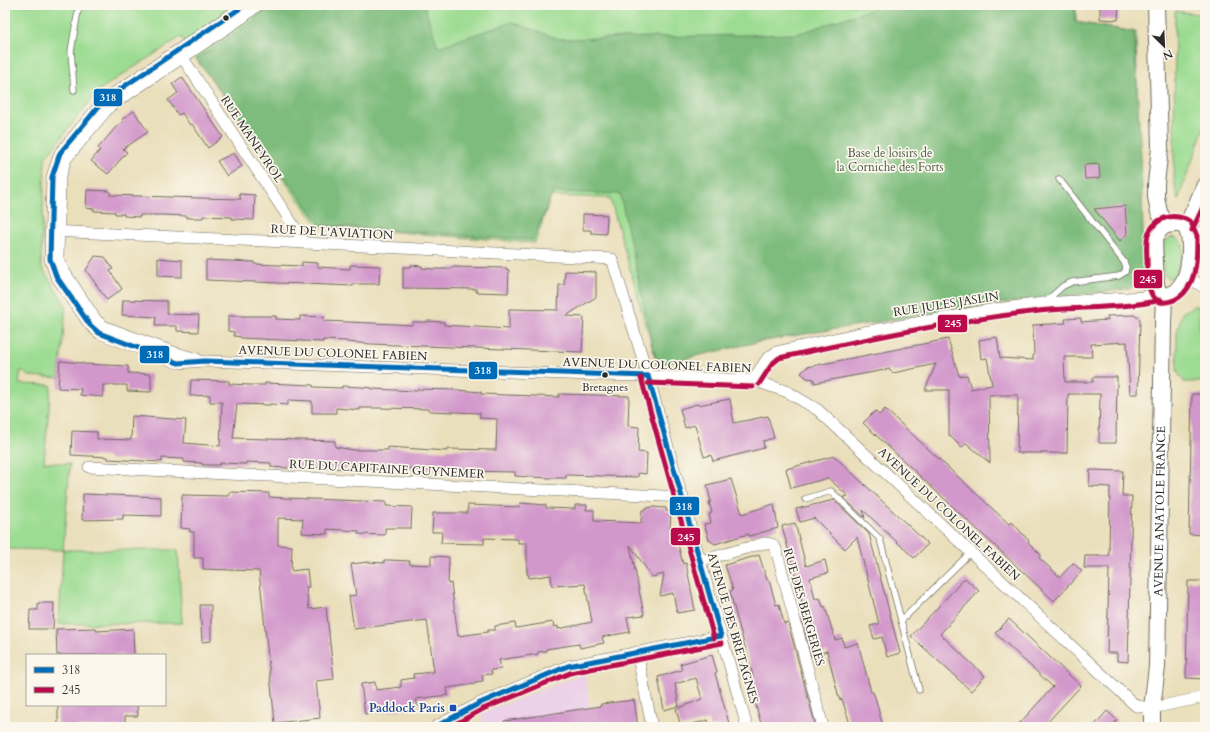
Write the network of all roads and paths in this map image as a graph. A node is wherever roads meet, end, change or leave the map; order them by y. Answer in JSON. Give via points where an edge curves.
{"nodes":[{"id":1,"x":79,"y":5,"type":"edge"},
{"id":2,"x":245,"y":5,"type":"edge"},
{"id":3,"x":258,"y":5,"type":"edge"},
{"id":4,"x":1156,"y":5,"type":"edge"},
{"id":5,"x":180,"y":54,"type":"junction"},
{"id":6,"x":74,"y":90,"type":"dead end"},
{"id":7,"x":1059,"y":179,"type":"dead end"},
{"id":8,"x":1205,"y":185,"type":"edge"},
{"id":9,"x":1166,"y":225,"type":"junction"},
{"id":10,"x":1205,"y":230,"type":"edge"},
{"id":11,"x":55,"y":232,"type":"junction"},
{"id":12,"x":1188,"y":233,"type":"junction"},
{"id":13,"x":305,"y":243,"type":"junction"},
{"id":14,"x":612,"y":259,"type":"joint"},
{"id":15,"x":1186,"y":276,"type":"junction"},
{"id":16,"x":1205,"y":288,"type":"edge"},
{"id":17,"x":1162,"y":294,"type":"junction"},
{"id":18,"x":1043,"y":303,"type":"junction"},
{"id":19,"x":648,"y":376,"type":"junction"},
{"id":20,"x":753,"y":380,"type":"junction"},
{"id":21,"x":89,"y":466,"type":"dead end"},
{"id":22,"x":683,"y":497,"type":"junction"},
{"id":23,"x":805,"y":499,"type":"dead end"},
{"id":24,"x":971,"y":552,"type":"junction"},
{"id":25,"x":700,"y":561,"type":"junction"},
{"id":26,"x":901,"y":621,"type":"junction"},
{"id":27,"x":721,"y":636,"type":"junction"},
{"id":28,"x":637,"y":652,"type":"junction"},
{"id":29,"x":919,"y":690,"type":"dead end"},
{"id":30,"x":1205,"y":697,"type":"edge"},
{"id":31,"x":1152,"y":708,"type":"junction"},
{"id":32,"x":434,"y":727,"type":"edge"},
{"id":33,"x":652,"y":727,"type":"edge"},
{"id":34,"x":747,"y":727,"type":"edge"},
{"id":35,"x":823,"y":727,"type":"edge"},
{"id":36,"x":1152,"y":727,"type":"edge"}],
"edges":[{"from":1,"to":6,"type":"lane","via":[[71,51]]},
{"from":2,"to":5,"type":"street","name":"AVENUE DU COLONEL FABIEN"},
{"from":3,"to":5,"type":"street","name":"AVENUE DU COLONEL FABIEN","via":[[242,18]]},
{"from":4,"to":9,"type":"street","via":[[1160,148],[1156,197],[1159,212]]},
{"from":5,"to":11,"type":"street","name":"AVENUE DU COLONEL FABIEN","via":[[104,100],[60,153],[52,178]]},
{"from":5,"to":13,"type":"street","name":"RUE MANEYROL"},
{"from":7,"to":18,"type":"lane","via":[[1124,262],[1126,268],[1122,275],[1067,284]]},
{"from":8,"to":12,"type":"street"},
{"from":9,"to":12,"type":"street","via":[[1180,224]]},
{"from":9,"to":17,"type":"street","name":"AVENUE ANATOLE FRANCE","via":[[1160,229],[1154,240],[1155,280]]},
{"from":10,"to":12,"type":"street"},
{"from":11,"to":13,"type":"street","name":"RUE DE L'AVIATION"},
{"from":11,"to":19,"type":"street","name":"AVENUE DU COLONEL FABIEN","via":[[50,259],[56,276],[90,325],[99,333],[178,362]]},
{"from":12,"to":15,"type":"street","via":[[1190,256]]},
{"from":13,"to":14,"type":"street","name":"RUE DE L'AVIATION"},
{"from":14,"to":19,"type":"street","name":"AVENUE DES BRETAGNES"},
{"from":15,"to":16,"type":"street"},
{"from":15,"to":17,"type":"street","via":[[1180,288],[1172,294]]},
{"from":17,"to":18,"type":"street","name":"RUE JULES JASLIN"},
{"from":17,"to":31,"type":"street","name":"AVENUE ANATOLE FRANCE","via":[[1157,667]]},
{"from":18,"to":20,"type":"street","name":"RUE JULES JASLIN","via":[[921,321],[776,352]]},
{"from":19,"to":20,"type":"street","name":"AVENUE DU COLONEL FABIEN"},
{"from":19,"to":22,"type":"street","name":"AVENUE DES BRETAGNES"},
{"from":20,"to":24,"type":"street","name":"AVENUE DU COLONEL FABIEN","via":[[788,392],[818,410]]},
{"from":21,"to":22,"type":"street","name":"RUE DU CAPITAINE GUYNEMER"},
{"from":22,"to":25,"type":"street","name":"AVENUE DES BRETAGNES"},
{"from":23,"to":26,"type":"lane","via":[[831,491],[880,539]]},
{"from":24,"to":26,"type":"lane"},
{"from":24,"to":31,"type":"street","name":"AVENUE DU COLONEL FABIEN","via":[[1136,706]]},
{"from":25,"to":27,"type":"street","name":"AVENUE DES BRETAGNES"},
{"from":25,"to":35,"type":"street","name":"RUE DES BERGERIES","via":[[764,542],[772,544],[776,549]]},
{"from":26,"to":29,"type":"lane"},
{"from":27,"to":28,"type":"street"},
{"from":27,"to":34,"type":"street","name":"AVENUE DES BRETAGNES"},
{"from":28,"to":32,"type":"street","via":[[568,666],[480,703]]},
{"from":28,"to":33,"type":"street"},
{"from":30,"to":31,"type":"street"},
{"from":31,"to":36,"type":"street","name":"AVENUE ANATOLE FRANCE"}]}
